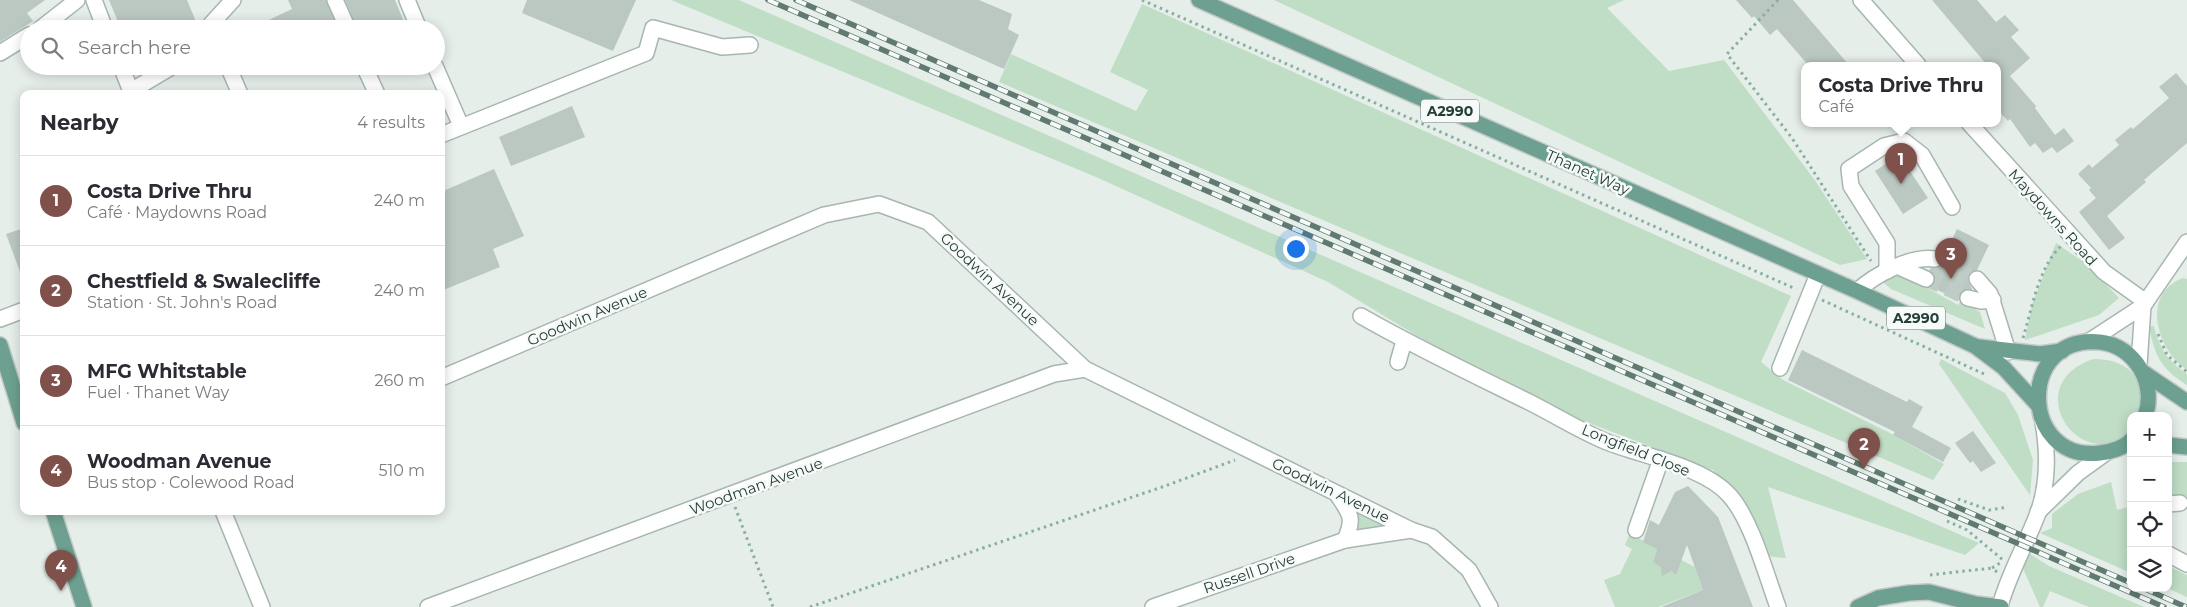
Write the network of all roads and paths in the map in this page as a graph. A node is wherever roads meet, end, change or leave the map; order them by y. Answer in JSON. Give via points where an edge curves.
{"nodes":[{"id":1,"x":77,"y":0,"type":"edge"},
{"id":2,"x":94,"y":0,"type":"edge"},
{"id":3,"x":233,"y":0,"type":"edge"},
{"id":4,"x":335,"y":0,"type":"edge"},
{"id":5,"x":407,"y":0,"type":"edge"},
{"id":6,"x":1142,"y":0,"type":"edge"},
{"id":7,"x":1200,"y":0,"type":"edge"},
{"id":8,"x":1778,"y":0,"type":"edge"},
{"id":9,"x":1861,"y":0,"type":"edge"},
{"id":10,"x":51,"y":20,"type":"edge"},
{"id":11,"x":102,"y":20,"type":"edge"},
{"id":12,"x":215,"y":20,"type":"edge"},
{"id":13,"x":344,"y":20,"type":"edge"},
{"id":14,"x":415,"y":20,"type":"edge"},
{"id":15,"x":20,"y":41,"type":"edge"},
{"id":16,"x":750,"y":45,"type":"dead end"},
{"id":17,"x":0,"y":53,"type":"edge"},
{"id":18,"x":1915,"y":62,"type":"edge"},
{"id":19,"x":125,"y":75,"type":"edge"},
{"id":20,"x":160,"y":75,"type":"edge"},
{"id":21,"x":232,"y":75,"type":"edge"},
{"id":22,"x":368,"y":75,"type":"edge"},
{"id":23,"x":439,"y":75,"type":"edge"},
{"id":24,"x":131,"y":90,"type":"edge"},
{"id":25,"x":137,"y":90,"type":"edge"},
{"id":26,"x":238,"y":90,"type":"edge"},
{"id":27,"x":374,"y":90,"type":"edge"},
{"id":28,"x":461,"y":126,"type":"junction"},
{"id":29,"x":1973,"y":127,"type":"edge"},
{"id":30,"x":445,"y":133,"type":"edge"},
{"id":31,"x":1952,"y":207,"type":"dead end"},
{"id":32,"x":2070,"y":237,"type":"junction"},
{"id":33,"x":2187,"y":242,"type":"edge"},
{"id":34,"x":1872,"y":264,"type":"dead end"},
{"id":35,"x":2181,"y":265,"type":"edge"},
{"id":36,"x":1893,"y":269,"type":"junction"},
{"id":37,"x":1818,"y":274,"type":"junction"},
{"id":38,"x":1857,"y":291,"type":"junction"},
{"id":39,"x":1810,"y":295,"type":"junction"},
{"id":40,"x":1992,"y":300,"type":"junction"},
{"id":41,"x":2145,"y":304,"type":"junction"},
{"id":42,"x":20,"y":312,"type":"edge"},
{"id":43,"x":1360,"y":316,"type":"dead end"},
{"id":44,"x":0,"y":319,"type":"edge"},
{"id":45,"x":2157,"y":329,"type":"dead end"},
{"id":46,"x":1404,"y":341,"type":"junction"},
{"id":47,"x":2088,"y":342,"type":"junction"},
{"id":48,"x":0,"y":346,"type":"edge"},
{"id":49,"x":1975,"y":346,"type":"junction"},
{"id":50,"x":2062,"y":351,"type":"junction"},
{"id":51,"x":2014,"y":352,"type":"junction"},
{"id":52,"x":1398,"y":362,"type":"dead end"},
{"id":53,"x":1780,"y":368,"type":"dead end"},
{"id":54,"x":1085,"y":369,"type":"junction"},
{"id":55,"x":2141,"y":369,"type":"junction"},
{"id":56,"x":2187,"y":372,"type":"edge"},
{"id":57,"x":1986,"y":375,"type":"dead end"},
{"id":58,"x":445,"y":376,"type":"edge"},
{"id":59,"x":2187,"y":402,"type":"edge"},
{"id":60,"x":2037,"y":404,"type":"junction"},
{"id":61,"x":20,"y":410,"type":"edge"},
{"id":62,"x":2146,"y":412,"type":"edge"},
{"id":63,"x":2043,"y":422,"type":"junction"},
{"id":64,"x":2127,"y":443,"type":"edge"},
{"id":65,"x":2172,"y":445,"type":"edge"},
{"id":66,"x":2187,"y":447,"type":"edge"},
{"id":67,"x":2107,"y":452,"type":"junction"},
{"id":68,"x":1254,"y":453,"type":"junction"},
{"id":69,"x":1661,"y":459,"type":"junction"},
{"id":70,"x":1337,"y":493,"type":"junction"},
{"id":71,"x":731,"y":495,"type":"junction"},
{"id":72,"x":1958,"y":498,"type":"dead end"},
{"id":73,"x":2008,"y":507,"type":"dead end"},
{"id":74,"x":2038,"y":512,"type":"junction"},
{"id":75,"x":53,"y":515,"type":"edge"},
{"id":76,"x":224,"y":515,"type":"edge"},
{"id":77,"x":1947,"y":521,"type":"dead end"},
{"id":78,"x":1411,"y":530,"type":"junction"},
{"id":79,"x":1636,"y":530,"type":"dead end"},
{"id":80,"x":1345,"y":540,"type":"junction"},
{"id":81,"x":1997,"y":555,"type":"dead end"},
{"id":82,"x":2172,"y":556,"type":"edge"},
{"id":83,"x":2187,"y":564,"type":"edge"},
{"id":84,"x":1992,"y":568,"type":"dead end"},
{"id":85,"x":1929,"y":592,"type":"junction"},
{"id":86,"x":2000,"y":606,"type":"edge"},
{"id":87,"x":84,"y":607,"type":"edge"},
{"id":88,"x":262,"y":607,"type":"edge"},
{"id":89,"x":428,"y":607,"type":"edge"},
{"id":90,"x":773,"y":607,"type":"edge"},
{"id":91,"x":810,"y":607,"type":"edge"},
{"id":92,"x":1154,"y":607,"type":"edge"},
{"id":93,"x":1490,"y":607,"type":"edge"},
{"id":94,"x":1778,"y":607,"type":"edge"},
{"id":95,"x":1858,"y":607,"type":"edge"}],
"edges":[{"from":1,"to":10,"type":"street"},
{"from":2,"to":11,"type":"street"},
{"from":3,"to":12,"type":"street"},
{"from":4,"to":13,"type":"street"},
{"from":5,"to":14,"type":"street"},
{"from":6,"to":39,"type":"path"},
{"from":7,"to":37,"type":"main road","name":"Thanet Way","number":"A2990"},
{"from":8,"to":34,"type":"path","via":[[1727,54],[1792,138]]},
{"from":9,"to":18,"type":"street"},
{"from":15,"to":17,"type":"street"},
{"from":16,"to":28,"type":"street","via":[[722,47],[653,28],[646,53]]},
{"from":19,"to":24,"type":"street"},
{"from":20,"to":25,"type":"street"},
{"from":21,"to":26,"type":"street"},
{"from":22,"to":27,"type":"street"},
{"from":23,"to":28,"type":"street"},
{"from":28,"to":30,"type":"street"},
{"from":29,"to":32,"type":"street","name":"Maydowns Road"},
{"from":31,"to":36,"type":"street","via":[[1922,155],[1904,141],[1884,146],[1850,169],[1851,186],[1887,243]]},
{"from":32,"to":41,"type":"street","name":"Maydowns Road","via":[[2104,272]]},
{"from":32,"to":51,"type":"path","via":[[2054,252],[2044,272]]},
{"from":33,"to":35,"type":"street"},
{"from":35,"to":41,"type":"street"},
{"from":36,"to":36,"type":"street","via":[[1930,269],[1918,258]]},
{"from":36,"to":38,"type":"street","via":[[1874,277]]},
{"from":37,"to":38,"type":"main road","name":"Thanet Way","number":"A2990"},
{"from":37,"to":39,"type":"street"},
{"from":38,"to":49,"type":"main road","name":"Thanet Way","number":"A2990"},
{"from":39,"to":53,"type":"street"},
{"from":39,"to":57,"type":"path"},
{"from":40,"to":40,"type":"street","via":[[1987,289],[1972,289],[1981,301]]},
{"from":40,"to":51,"type":"street"},
{"from":41,"to":47,"type":"street"},
{"from":41,"to":55,"type":"street"},
{"from":42,"to":44,"type":"street"},
{"from":43,"to":46,"type":"street","name":"Longfield Close"},
{"from":45,"to":56,"type":"path","via":[[2167,355]]},
{"from":46,"to":52,"type":"street"},
{"from":46,"to":69,"type":"street","name":"Longfield Close","via":[[1607,442]]},
{"from":47,"to":50,"type":"main road"},
{"from":47,"to":55,"type":"main road","via":[[2116,347],[2129,355]]},
{"from":48,"to":61,"type":"main road"},
{"from":49,"to":51,"type":"main road","name":"Thanet Way","number":"A2990"},
{"from":49,"to":60,"type":"main road","name":"Thanet Way","number":"A2990","via":[[2003,367]]},
{"from":50,"to":51,"type":"main road","name":"Thanet Way","number":"A2990","via":[[2040,354]]},
{"from":50,"to":60,"type":"main road","via":[[2042,374]]},
{"from":54,"to":58,"type":"street","name":"Goodwin Avenue","via":[[928,222],[879,204],[824,215]]},
{"from":54,"to":68,"type":"street","name":"Goodwin Avenue"},
{"from":54,"to":71,"type":"street","name":"Woodman Avenue","via":[[1054,374]]},
{"from":55,"to":59,"type":"main road"},
{"from":55,"to":62,"type":"main road","via":[[2149,391]]},
{"from":60,"to":63,"type":"main road"},
{"from":63,"to":67,"type":"main road","via":[[2058,442],[2069,448],[2082,452]]},
{"from":63,"to":74,"type":"street","via":[[2046,467]]},
{"from":64,"to":67,"type":"main road"},
{"from":65,"to":66,"type":"main road"},
{"from":67,"to":74,"type":"street","via":[[2078,473]]},
{"from":68,"to":70,"type":"street","name":"Goodwin Avenue"},
{"from":68,"to":91,"type":"path"},
{"from":69,"to":79,"type":"street"},
{"from":69,"to":94,"type":"street","name":"Longfield Close","via":[[1696,474],[1731,496],[1755,544]]},
{"from":70,"to":78,"type":"street","name":"Goodwin Avenue"},
{"from":70,"to":80,"type":"street","via":[[1351,515],[1351,526]]},
{"from":71,"to":89,"type":"street","name":"Woodman Avenue"},
{"from":71,"to":90,"type":"path"},
{"from":72,"to":73,"type":"path","via":[[1988,510]]},
{"from":74,"to":86,"type":"street","via":[[2007,580]]},
{"from":75,"to":87,"type":"main road"},
{"from":76,"to":88,"type":"street"},
{"from":77,"to":81,"type":"path","via":[[1967,530]]},
{"from":78,"to":80,"type":"street","name":"Russell Drive"},
{"from":78,"to":93,"type":"street","name":"Goodwin Avenue","via":[[1432,538],[1469,570]]},
{"from":80,"to":92,"type":"street","name":"Russell Drive"},
{"from":82,"to":83,"type":"street"},
{"from":84,"to":85,"type":"path","via":[[1927,576]]},
{"from":85,"to":86,"type":"main road","via":[[1976,604]]},
{"from":85,"to":95,"type":"main road","via":[[1878,598]]}]}
